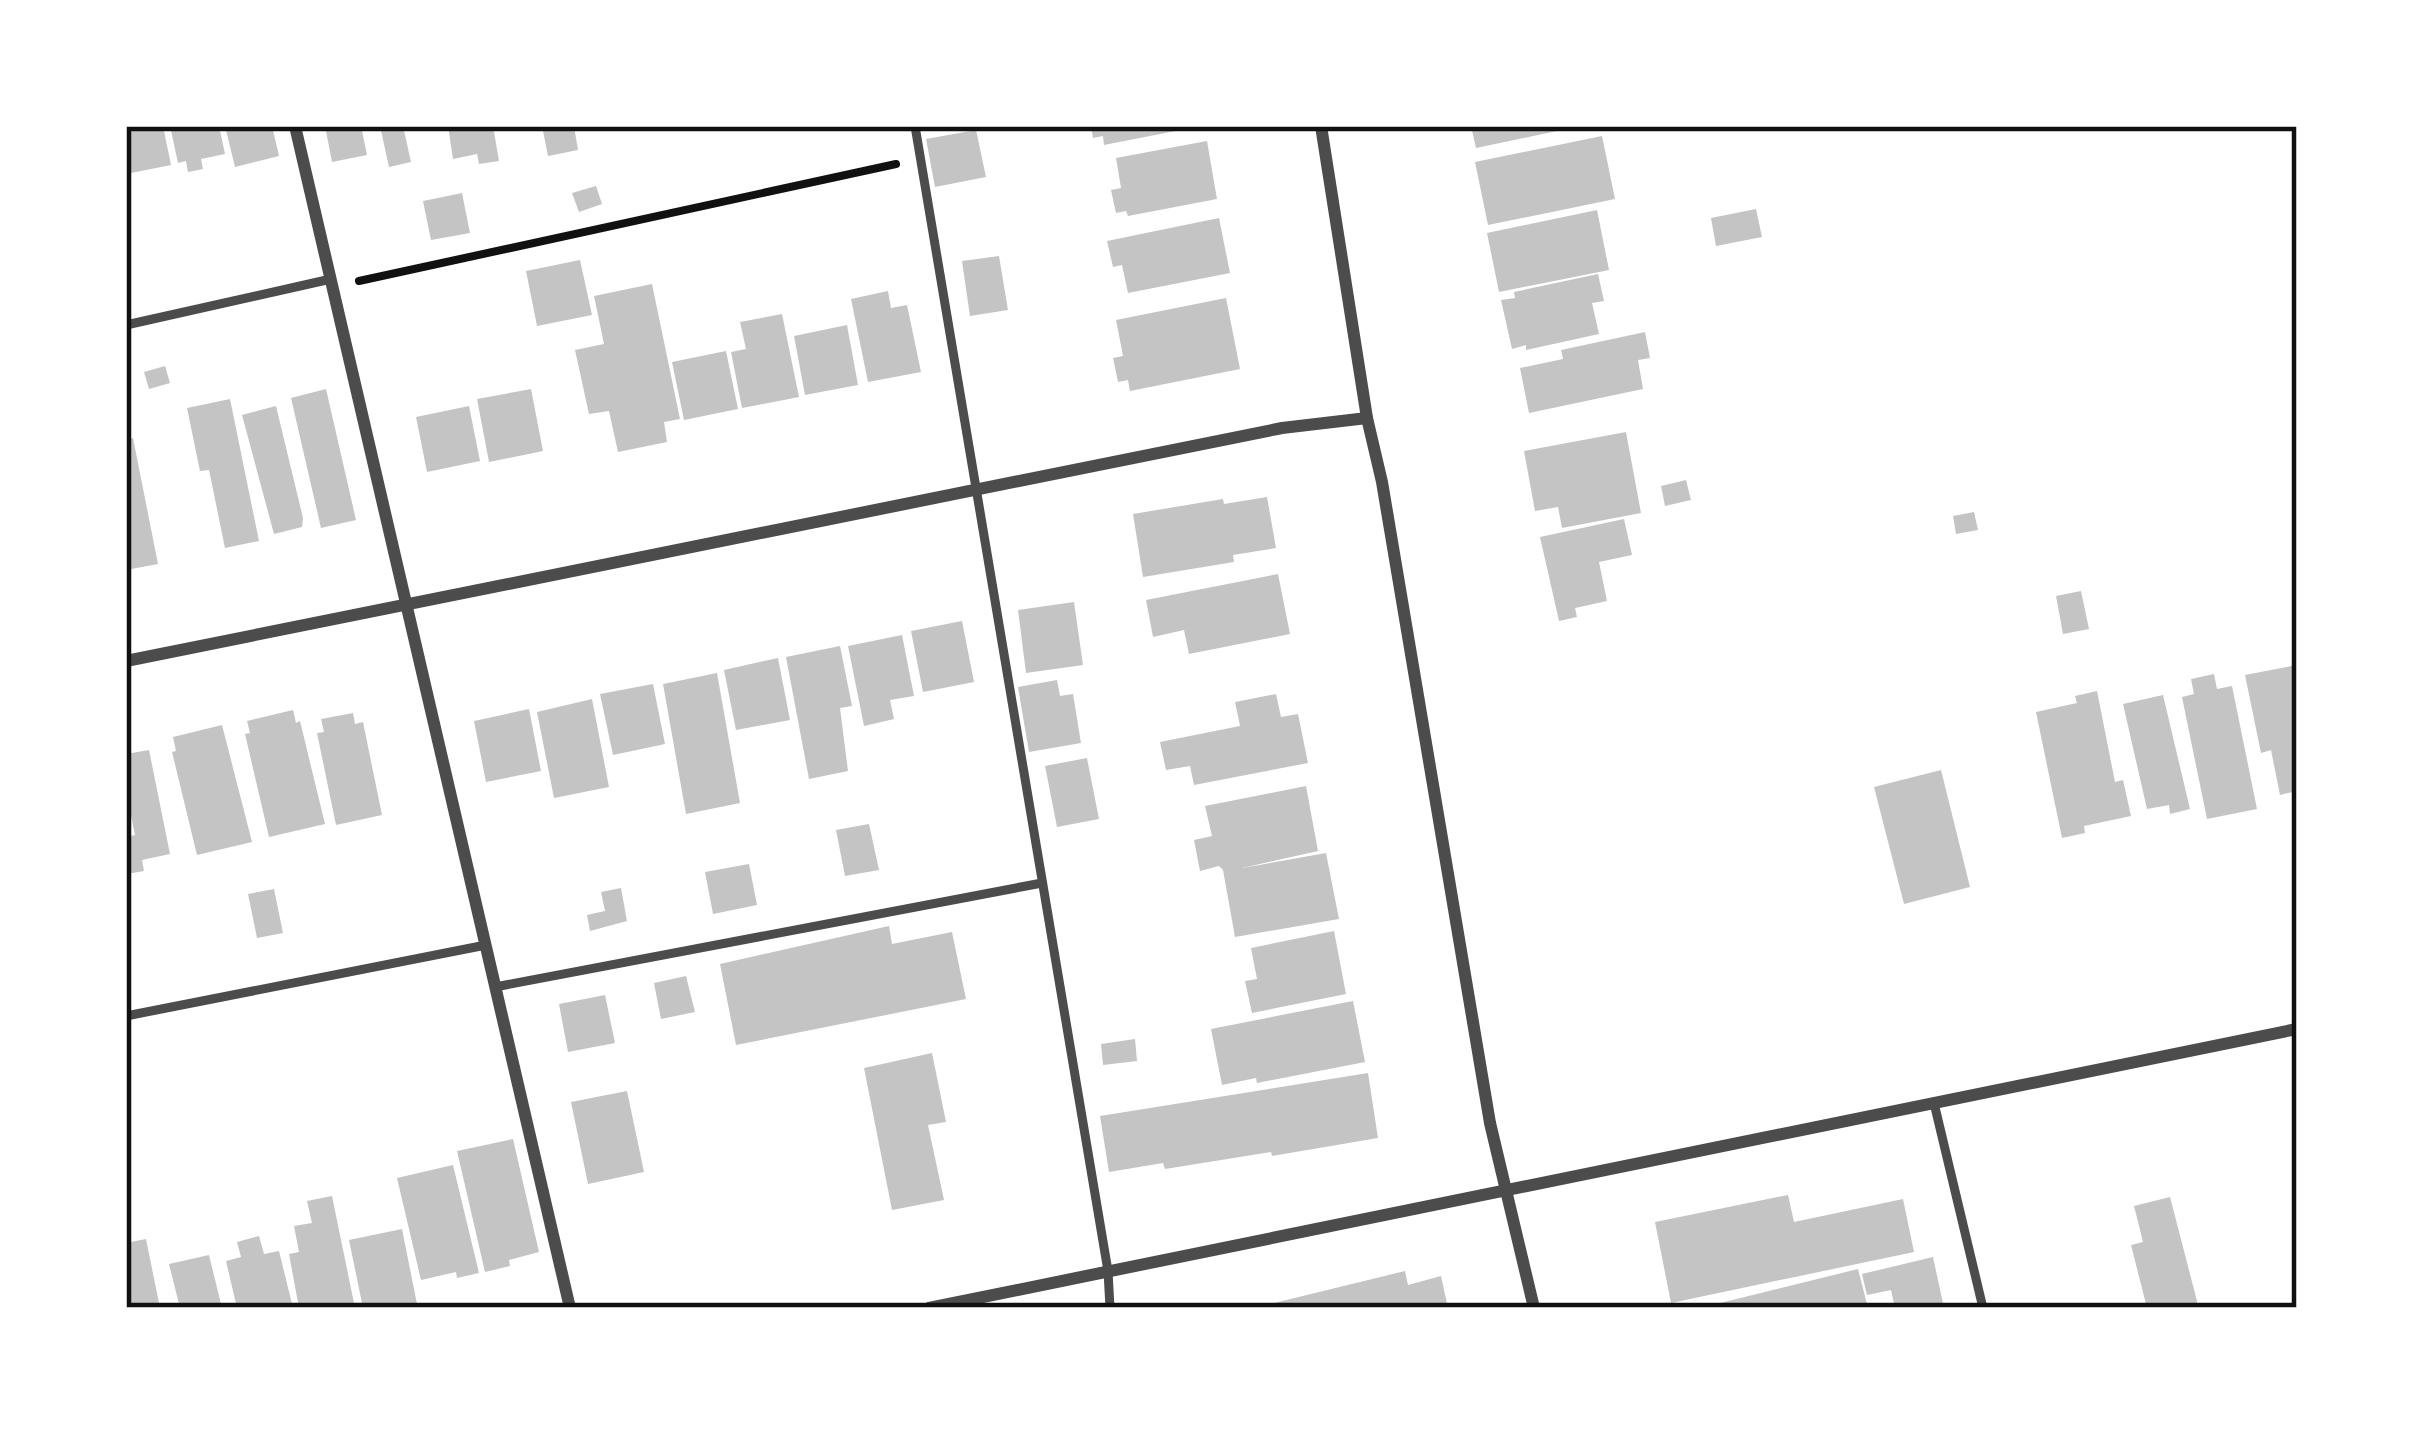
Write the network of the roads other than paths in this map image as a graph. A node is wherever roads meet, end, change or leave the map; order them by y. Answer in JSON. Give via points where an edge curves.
{"nodes":[{"id":1,"x":295,"y":126,"type":"edge"},
{"id":2,"x":914,"y":126,"type":"edge"},
{"id":3,"x":1321,"y":126,"type":"edge"},
{"id":4,"x":332,"y":283,"type":"junction"},
{"id":5,"x":126,"y":325,"type":"edge"},
{"id":6,"x":1367,"y":418,"type":"junction"},
{"id":7,"x":975,"y":490,"type":"junction"},
{"id":8,"x":406,"y":604,"type":"junction"},
{"id":9,"x":126,"y":661,"type":"edge"},
{"id":10,"x":1042,"y":884,"type":"junction"},
{"id":11,"x":486,"y":945,"type":"junction"},
{"id":12,"x":495,"y":986,"type":"junction"},
{"id":13,"x":126,"y":1016,"type":"edge"},
{"id":14,"x":2297,"y":1029,"type":"edge"},
{"id":15,"x":1934,"y":1103,"type":"junction"},
{"id":16,"x":1507,"y":1190,"type":"junction"},
{"id":17,"x":1108,"y":1271,"type":"junction"},
{"id":18,"x":570,"y":1308,"type":"edge"},
{"id":19,"x":929,"y":1308,"type":"edge"},
{"id":20,"x":1111,"y":1308,"type":"edge"},
{"id":21,"x":1534,"y":1308,"type":"edge"},
{"id":22,"x":1983,"y":1308,"type":"edge"}],
"edges":[{"from":1,"to":4,"type":"street"},
{"from":2,"to":7,"type":"lane"},
{"from":3,"to":6,"type":"street"},
{"from":4,"to":5,"type":"lane"},
{"from":4,"to":8,"type":"street"},
{"from":6,"to":7,"type":"street"},
{"from":6,"to":16,"type":"street"},
{"from":7,"to":8,"type":"street"},
{"from":7,"to":10,"type":"lane"},
{"from":8,"to":9,"type":"street"},
{"from":8,"to":11,"type":"street"},
{"from":10,"to":12,"type":"lane"},
{"from":10,"to":17,"type":"lane"},
{"from":11,"to":12,"type":"street"},
{"from":11,"to":13,"type":"lane"},
{"from":12,"to":18,"type":"street"},
{"from":14,"to":15,"type":"street"},
{"from":15,"to":16,"type":"street"},
{"from":15,"to":22,"type":"lane"},
{"from":16,"to":17,"type":"street"},
{"from":16,"to":21,"type":"street"},
{"from":17,"to":19,"type":"street"},
{"from":17,"to":20,"type":"lane"}]}
